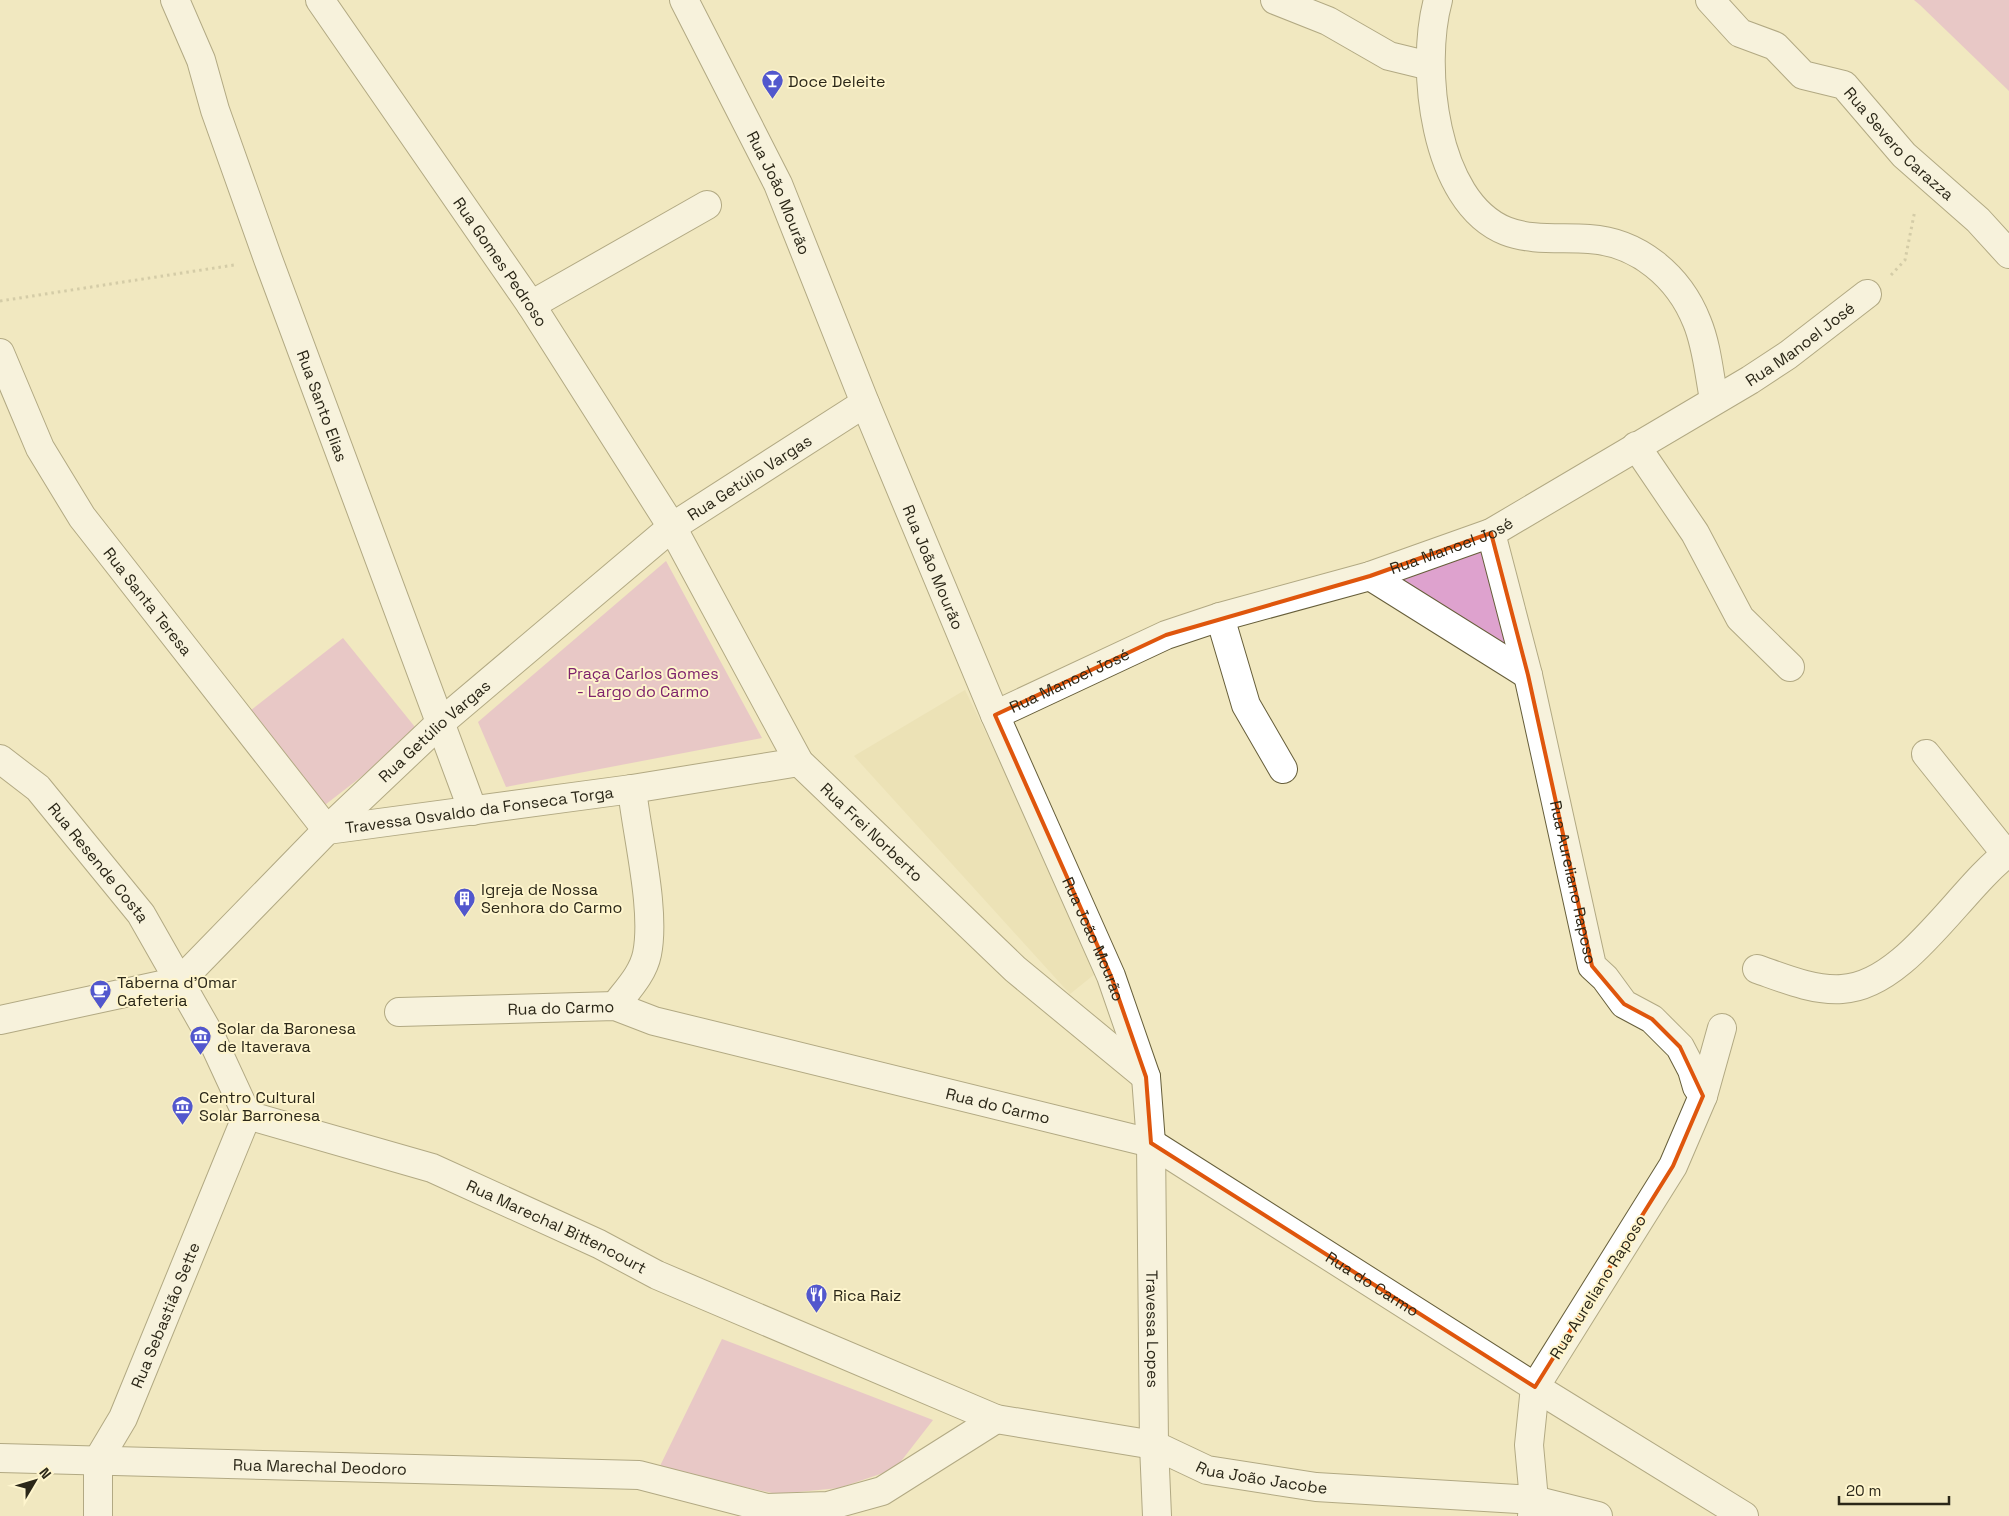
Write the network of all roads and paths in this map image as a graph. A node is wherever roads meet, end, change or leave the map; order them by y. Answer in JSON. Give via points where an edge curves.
{"nodes":[{"id":1,"x":175,"y":0,"type":"edge"},
{"id":2,"x":320,"y":0,"type":"edge"},
{"id":3,"x":684,"y":0,"type":"edge"},
{"id":4,"x":1275,"y":0,"type":"edge"},
{"id":5,"x":1438,"y":0,"type":"edge"},
{"id":6,"x":1710,"y":0,"type":"edge"},
{"id":7,"x":1430,"y":66,"type":"junction"},
{"id":8,"x":1926,"y":175,"type":"junction"},
{"id":9,"x":707,"y":205,"type":"dead end"},
{"id":10,"x":2009,"y":254,"type":"edge"},
{"id":11,"x":268,"y":259,"type":"junction"},
{"id":12,"x":1867,"y":294,"type":"joint"},
{"id":13,"x":0,"y":301,"type":"edge"},
{"id":14,"x":531,"y":305,"type":"junction"},
{"id":15,"x":0,"y":353,"type":"edge"},
{"id":16,"x":1714,"y":399,"type":"junction"},
{"id":17,"x":865,"y":403,"type":"junction"},
{"id":18,"x":1636,"y":446,"type":"junction"},
{"id":19,"x":672,"y":527,"type":"junction"},
{"id":20,"x":1490,"y":533,"type":"junction"},
{"id":21,"x":1370,"y":576,"type":"junction"},
{"id":22,"x":1220,"y":617,"type":"junction"},
{"id":23,"x":1790,"y":667,"type":"dead end"},
{"id":24,"x":1528,"y":675,"type":"junction"},
{"id":25,"x":995,"y":715,"type":"junction"},
{"id":26,"x":439,"y":724,"type":"junction"},
{"id":27,"x":1926,"y":754,"type":"dead end"},
{"id":28,"x":0,"y":759,"type":"edge"},
{"id":29,"x":799,"y":762,"type":"junction"},
{"id":30,"x":1283,"y":769,"type":"dead end"},
{"id":31,"x":632,"y":789,"type":"junction"},
{"id":32,"x":473,"y":811,"type":"junction"},
{"id":33,"x":327,"y":830,"type":"junction"},
{"id":34,"x":2008,"y":853,"type":"edge"},
{"id":35,"x":1757,"y":969,"type":"dead end"},
{"id":36,"x":180,"y":981,"type":"junction"},
{"id":37,"x":615,"y":1006,"type":"junction"},
{"id":38,"x":399,"y":1012,"type":"dead end"},
{"id":39,"x":0,"y":1020,"type":"edge"},
{"id":40,"x":1722,"y":1028,"type":"dead end"},
{"id":41,"x":1146,"y":1077,"type":"junction"},
{"id":42,"x":1703,"y":1096,"type":"junction"},
{"id":43,"x":247,"y":1115,"type":"junction"},
{"id":44,"x":1151,"y":1143,"type":"junction"},
{"id":45,"x":1535,"y":1387,"type":"junction"},
{"id":46,"x":996,"y":1420,"type":"junction"},
{"id":47,"x":1154,"y":1445,"type":"junction"},
{"id":48,"x":0,"y":1458,"type":"edge"},
{"id":49,"x":98,"y":1460,"type":"junction"},
{"id":50,"x":1533,"y":1508,"type":"edge"},
{"id":51,"x":98,"y":1516,"type":"edge"},
{"id":52,"x":1157,"y":1516,"type":"edge"},
{"id":53,"x":1598,"y":1516,"type":"edge"},
{"id":54,"x":1744,"y":1516,"type":"edge"}],
"edges":[{"from":1,"to":11,"type":"street","name":"Rua Santo Elias","via":[[201,60],[215,110]]},
{"from":2,"to":14,"type":"street","name":"Rua Gomes Pedroso"},
{"from":3,"to":17,"type":"street","name":"Rua João Mourão","via":[[778,184]]},
{"from":4,"to":7,"type":"street","via":[[1328,21],[1389,56]]},
{"from":5,"to":7,"type":"street"},
{"from":6,"to":8,"type":"street","name":"Rua Severo Carazza","via":[[1740,33],[1775,46],[1803,75],[1844,85],[1904,155]]},
{"from":7,"to":16,"type":"street","via":[[1431,88],[1450,167],[1477,213],[1507,232],[1608,241],[1646,257],[1672,281],[1693,314],[1703,340]]},
{"from":8,"to":10,"type":"street","name":"Rua Severo Carazza","via":[[1978,220]]},
{"from":8,"to":12,"type":"path","via":[[1905,260],[1898,270]]},
{"from":9,"to":14,"type":"street"},
{"from":11,"to":13,"type":"path"},
{"from":11,"to":26,"type":"street","name":"Rua Santo Elias"},
{"from":12,"to":16,"type":"street","name":"Rua Manoel José","via":[[1788,355]]},
{"from":14,"to":19,"type":"street","name":"Rua Gomes Pedroso"},
{"from":15,"to":33,"type":"street","name":"Rua Santa Teresa","via":[[40,448],[82,517]]},
{"from":16,"to":18,"type":"street","name":"Rua Manoel José"},
{"from":17,"to":19,"type":"street","name":"Rua Getúlio Vargas"},
{"from":17,"to":25,"type":"street","name":"Rua João Mourão"},
{"from":18,"to":20,"type":"street","name":"Rua Manoel José"},
{"from":18,"to":23,"type":"street","via":[[1695,533],[1740,618]]},
{"from":19,"to":26,"type":"street","name":"Rua Getúlio Vargas"},
{"from":19,"to":29,"type":"street","name":"Rua Frei Norberto"},
{"from":20,"to":21,"type":"street","name":"Rua Manoel José"},
{"from":20,"to":24,"type":"street","name":"Rua Aureliano Raposo"},
{"from":21,"to":22,"type":"street","name":"Rua Manoel José"},
{"from":21,"to":24,"type":"street"},
{"from":22,"to":25,"type":"street","name":"Rua Manoel José","via":[[1148,642]]},
{"from":22,"to":30,"type":"street","via":[[1246,705]]},
{"from":24,"to":42,"type":"street","name":"Rua Aureliano Raposo","via":[[1592,966],[1624,1004],[1652,1019],[1680,1047]]},
{"from":25,"to":41,"type":"street","name":"Rua João Mourão","via":[[1111,976]]},
{"from":26,"to":32,"type":"street","name":"Rua Santo Elias"},
{"from":26,"to":33,"type":"street","name":"Rua Getúlio Vargas"},
{"from":27,"to":34,"type":"street"},
{"from":28,"to":36,"type":"street","name":"Rua Resende Costa","via":[[38,788],[70,825],[141,914]]},
{"from":29,"to":31,"type":"street","name":"Travessa Osvaldo da Fonseca Torga"},
{"from":29,"to":41,"type":"street","name":"Rua Frei Norberto","via":[[1015,969]]},
{"from":31,"to":32,"type":"street","name":"Travessa Osvaldo da Fonseca Torga"},
{"from":31,"to":37,"type":"street","name":"Travessa Osvaldo da Fonseca Torga","via":[[646,890],[647,954],[638,975]]},
{"from":32,"to":33,"type":"street","name":"Travessa Osvaldo da Fonseca Torga"},
{"from":33,"to":36,"type":"street","name":"Rua Getúlio Vargas"},
{"from":34,"to":35,"type":"street","via":[[1893,969],[1874,981],[1841,989],[1817,987]]},
{"from":36,"to":39,"type":"street"},
{"from":36,"to":43,"type":"street","via":[[211,1037]]},
{"from":37,"to":38,"type":"street","name":"Rua do Carmo"},
{"from":37,"to":44,"type":"street","name":"Rua do Carmo","via":[[654,1021]]},
{"from":40,"to":42,"type":"street"},
{"from":41,"to":44,"type":"street","name":"Rua João Mourão"},
{"from":42,"to":45,"type":"street","name":"Rua Aureliano Raposo","via":[[1673,1166]]},
{"from":43,"to":46,"type":"street","name":"Rua Marechal Bittencourt","via":[[432,1168],[599,1244],[657,1275]]},
{"from":43,"to":49,"type":"street","name":"Rua Sebastião Sette","via":[[123,1418]]},
{"from":44,"to":45,"type":"street","name":"Rua do Carmo"},
{"from":44,"to":47,"type":"street","name":"Travessa Lopes"},
{"from":45,"to":50,"type":"street","via":[[1530,1445]]},
{"from":45,"to":54,"type":"street","name":"Rua do Carmo"},
{"from":46,"to":47,"type":"street","name":"Rua João Jacobe"},
{"from":46,"to":49,"type":"street","name":"Rua Marechal Deodoro","via":[[882,1491],[828,1506],[767,1508],[639,1475]]},
{"from":47,"to":50,"type":"street","name":"Rua João Jacobe","via":[[1207,1470],[1316,1487]]},
{"from":47,"to":52,"type":"street","name":"Travessa Lopes"},
{"from":48,"to":49,"type":"street","name":"Rua Marechal Deodoro"},
{"from":49,"to":51,"type":"street"},
{"from":50,"to":53,"type":"street","name":"Rua João Jacobe"}]}
